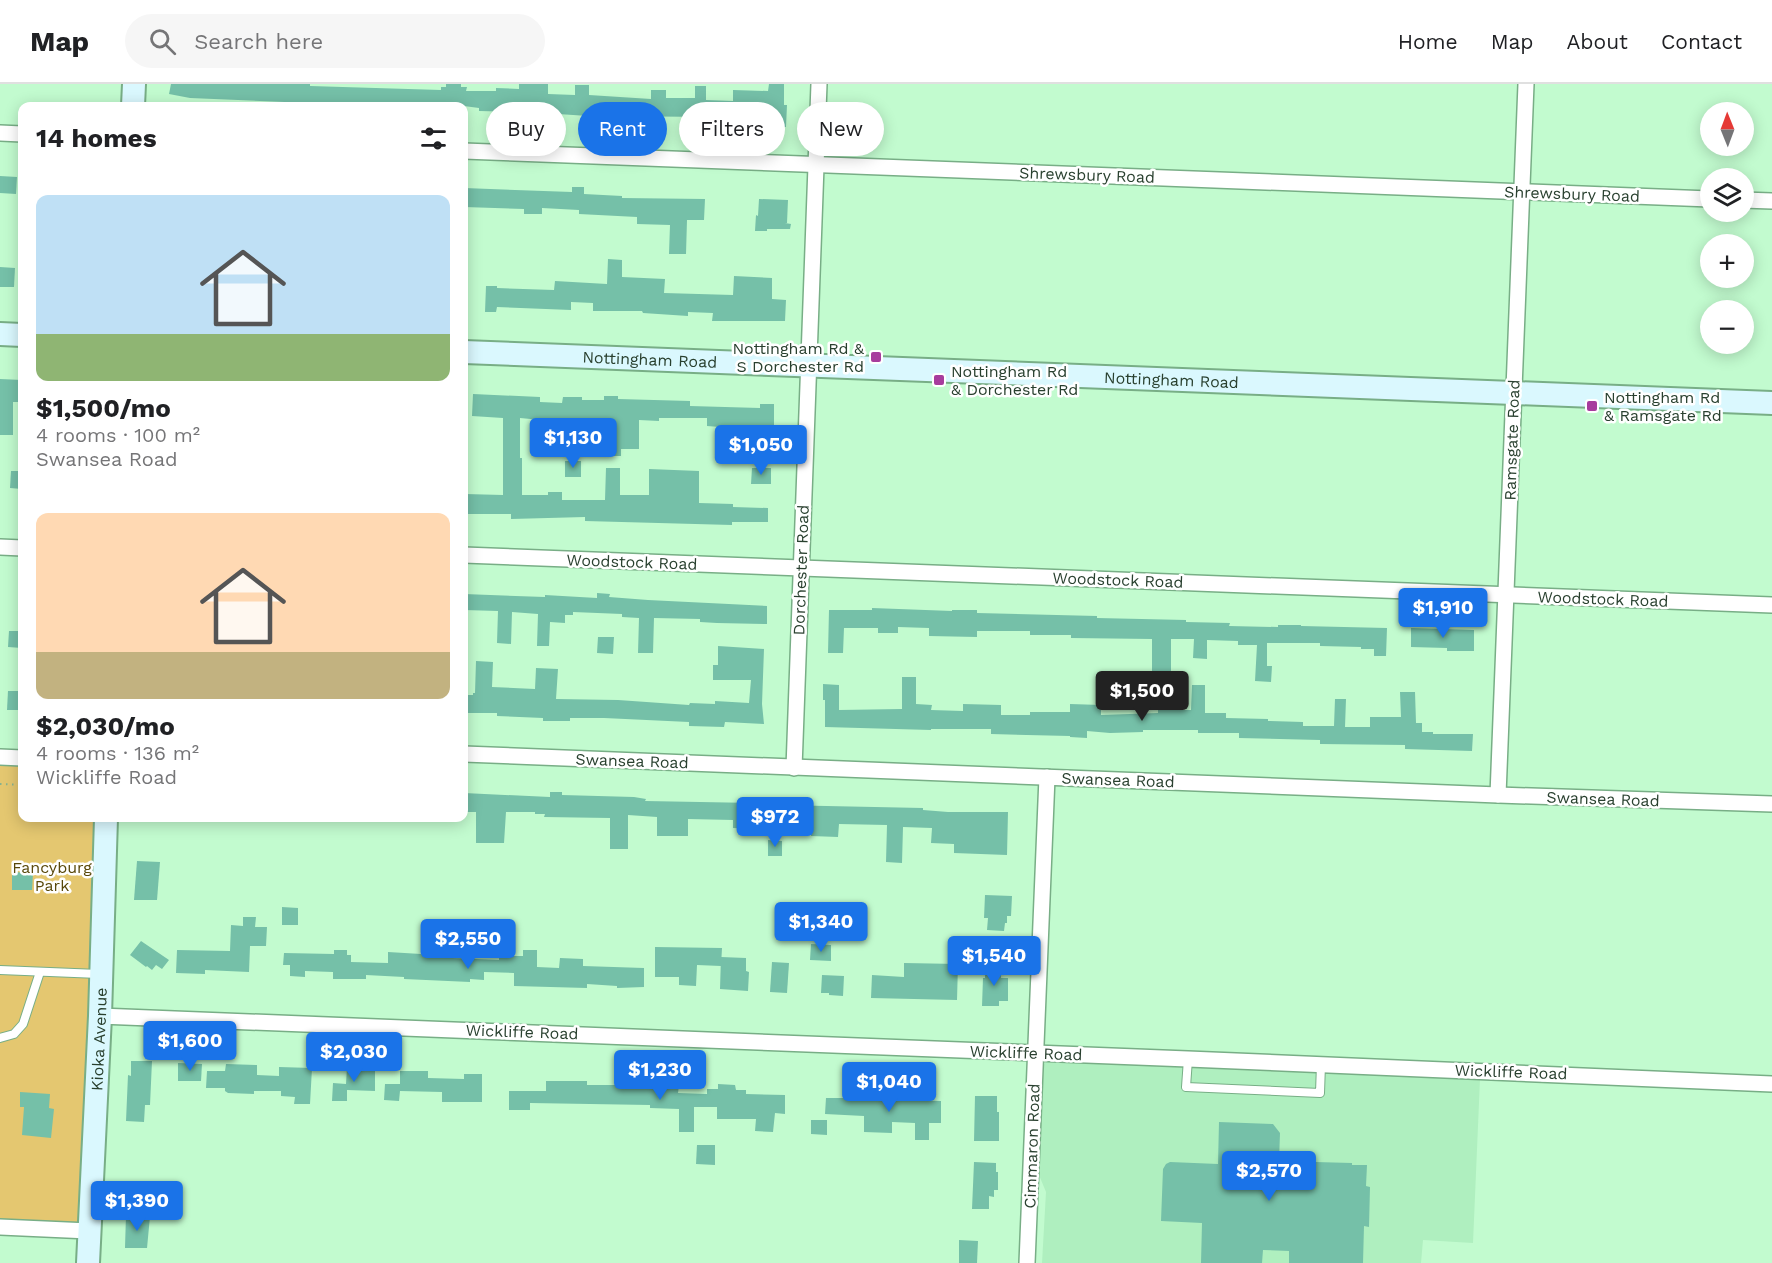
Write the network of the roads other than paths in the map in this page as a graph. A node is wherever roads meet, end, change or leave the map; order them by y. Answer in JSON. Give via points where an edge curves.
{"nodes":[{"id":1,"x":134,"y":84,"type":"edge"},
{"id":2,"x":819,"y":84,"type":"edge"},
{"id":3,"x":1526,"y":84,"type":"edge"},
{"id":4,"x":133,"y":102,"type":"edge"},
{"id":5,"x":0,"y":133,"type":"edge"},
{"id":6,"x":18,"y":134,"type":"edge"},
{"id":7,"x":468,"y":151,"type":"edge"},
{"id":8,"x":817,"y":164,"type":"junction"},
{"id":9,"x":1522,"y":192,"type":"junction"},
{"id":10,"x":1700,"y":199,"type":"edge"},
{"id":11,"x":1754,"y":200,"type":"edge"},
{"id":12,"x":1772,"y":201,"type":"edge"},
{"id":13,"x":0,"y":334,"type":"edge"},
{"id":14,"x":18,"y":335,"type":"edge"},
{"id":15,"x":468,"y":352,"type":"edge"},
{"id":16,"x":808,"y":367,"type":"junction"},
{"id":17,"x":1514,"y":394,"type":"junction"},
{"id":18,"x":1772,"y":404,"type":"edge"},
{"id":19,"x":0,"y":547,"type":"edge"},
{"id":20,"x":18,"y":548,"type":"edge"},
{"id":21,"x":468,"y":555,"type":"edge"},
{"id":22,"x":801,"y":569,"type":"junction"},
{"id":23,"x":1506,"y":595,"type":"junction"},
{"id":24,"x":1772,"y":605,"type":"edge"},
{"id":25,"x":468,"y":754,"type":"edge"},
{"id":26,"x":0,"y":757,"type":"edge"},
{"id":27,"x":18,"y":758,"type":"edge"},
{"id":28,"x":794,"y":768,"type":"junction"},
{"id":29,"x":1047,"y":777,"type":"junction"},
{"id":30,"x":1498,"y":795,"type":"junction"},
{"id":31,"x":1772,"y":804,"type":"edge"},
{"id":32,"x":106,"y":822,"type":"edge"},
{"id":33,"x":0,"y":970,"type":"edge"},
{"id":34,"x":40,"y":972,"type":"junction"},
{"id":35,"x":101,"y":974,"type":"junction"},
{"id":36,"x":100,"y":1016,"type":"junction"},
{"id":37,"x":0,"y":1038,"type":"edge"},
{"id":38,"x":1036,"y":1053,"type":"junction"},
{"id":39,"x":1188,"y":1059,"type":"junction"},
{"id":40,"x":1322,"y":1064,"type":"junction"},
{"id":41,"x":1772,"y":1084,"type":"edge"},
{"id":42,"x":0,"y":1227,"type":"edge"},
{"id":43,"x":89,"y":1231,"type":"junction"},
{"id":44,"x":88,"y":1263,"type":"edge"},
{"id":45,"x":1027,"y":1263,"type":"edge"}],
"edges":[{"from":1,"to":4,"type":"street"},
{"from":2,"to":8,"type":"street","name":"Dorchester Road"},
{"from":3,"to":9,"type":"street","name":"Ramsgate Road"},
{"from":5,"to":6,"type":"street"},
{"from":7,"to":8,"type":"street","name":"Shrewsbury Road"},
{"from":8,"to":9,"type":"street","name":"Shrewsbury Road"},
{"from":8,"to":16,"type":"street","name":"Dorchester Road"},
{"from":9,"to":10,"type":"street","name":"Shrewsbury Road"},
{"from":9,"to":17,"type":"street","name":"Ramsgate Road"},
{"from":11,"to":12,"type":"street"},
{"from":13,"to":14,"type":"street"},
{"from":15,"to":16,"type":"street","name":"Nottingham Road"},
{"from":16,"to":17,"type":"street","name":"Nottingham Road"},
{"from":16,"to":22,"type":"street","name":"Dorchester Road"},
{"from":17,"to":18,"type":"street","name":"Nottingham Road"},
{"from":17,"to":23,"type":"street","name":"Ramsgate Road"},
{"from":19,"to":20,"type":"street"},
{"from":21,"to":22,"type":"street","name":"Woodstock Road"},
{"from":22,"to":23,"type":"street","name":"Woodstock Road"},
{"from":22,"to":28,"type":"street","name":"Dorchester Road"},
{"from":23,"to":24,"type":"street","name":"Woodstock Road"},
{"from":23,"to":30,"type":"street","name":"Ramsgate Road"},
{"from":25,"to":28,"type":"street","name":"Swansea Road"},
{"from":26,"to":27,"type":"street"},
{"from":28,"to":29,"type":"street","name":"Swansea Road"},
{"from":29,"to":30,"type":"street","name":"Swansea Road"},
{"from":29,"to":38,"type":"street","name":"Cimmaron Road"},
{"from":30,"to":31,"type":"street","name":"Swansea Road"},
{"from":32,"to":35,"type":"street","name":"Kioka Avenue"},
{"from":33,"to":34,"type":"lane"},
{"from":34,"to":35,"type":"lane"},
{"from":34,"to":37,"type":"lane","via":[[23,1024],[14,1034]]},
{"from":35,"to":36,"type":"street","name":"Kioka Avenue"},
{"from":36,"to":38,"type":"street","name":"Wickliffe Road"},
{"from":36,"to":43,"type":"street","name":"Kioka Avenue"},
{"from":38,"to":39,"type":"street","name":"Wickliffe Road"},
{"from":38,"to":45,"type":"street","name":"Cimmaron Road"},
{"from":39,"to":40,"type":"street","name":"Wickliffe Road"},
{"from":39,"to":40,"type":"lane","via":[[1186,1087],[1320,1093]]},
{"from":40,"to":41,"type":"street","name":"Wickliffe Road"},
{"from":42,"to":43,"type":"street"},
{"from":43,"to":44,"type":"street","name":"Kioka Avenue"}]}
